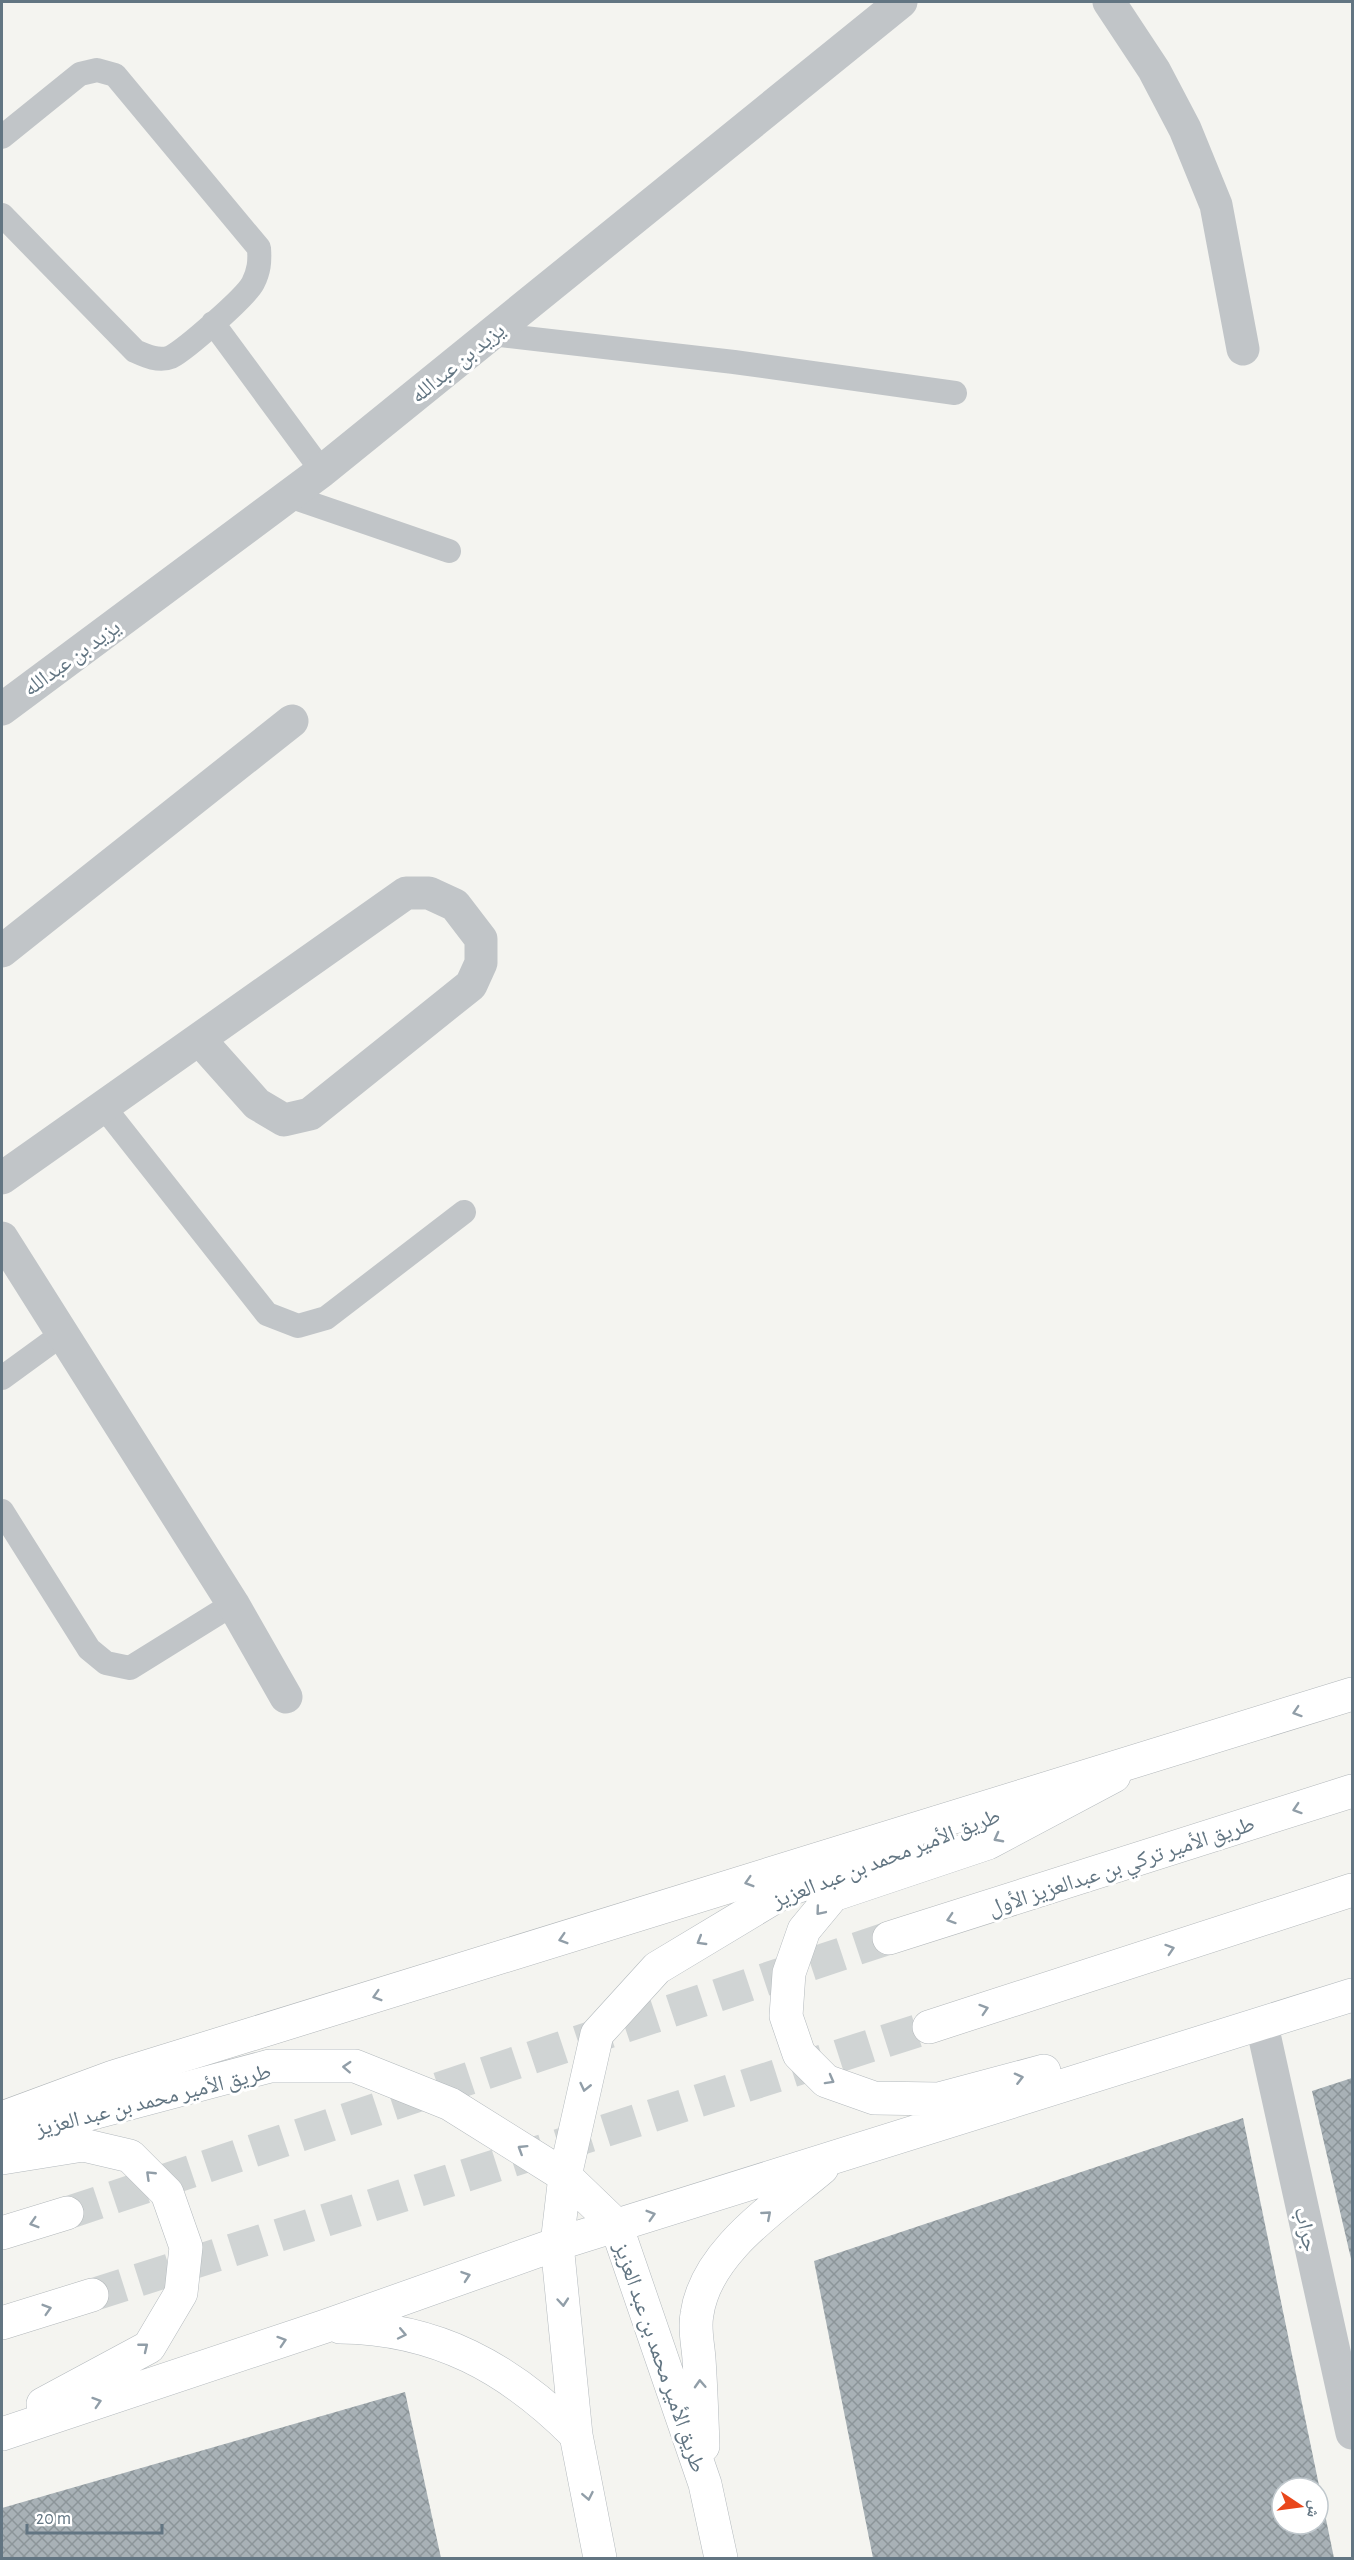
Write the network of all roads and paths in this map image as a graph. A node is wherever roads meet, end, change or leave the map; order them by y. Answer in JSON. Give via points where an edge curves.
{"nodes":[{"id":1,"x":901,"y":2,"type":"edge"},
{"id":2,"x":1109,"y":2,"type":"edge"},
{"id":3,"x":2,"y":137,"type":"edge"},
{"id":4,"x":2,"y":215,"type":"edge"},
{"id":5,"x":213,"y":323,"type":"junction"},
{"id":6,"x":491,"y":334,"type":"junction"},
{"id":7,"x":1243,"y":349,"type":"dead end"},
{"id":8,"x":955,"y":393,"type":"dead end"},
{"id":9,"x":322,"y":471,"type":"junction"},
{"id":10,"x":290,"y":496,"type":"junction"},
{"id":11,"x":449,"y":550,"type":"dead end"},
{"id":12,"x":2,"y":709,"type":"edge"},
{"id":13,"x":292,"y":721,"type":"dead end"},
{"id":14,"x":2,"y":951,"type":"edge"},
{"id":15,"x":200,"y":1039,"type":"junction"},
{"id":16,"x":103,"y":1106,"type":"junction"},
{"id":17,"x":2,"y":1178,"type":"edge"},
{"id":18,"x":464,"y":1212,"type":"dead end"},
{"id":19,"x":2,"y":1238,"type":"edge"},
{"id":20,"x":61,"y":1335,"type":"junction"},
{"id":21,"x":2,"y":1378,"type":"edge"},
{"id":22,"x":2,"y":1511,"type":"edge"},
{"id":23,"x":233,"y":1604,"type":"junction"},
{"id":24,"x":1353,"y":1694,"type":"edge"},
{"id":25,"x":286,"y":1697,"type":"dead end"},
{"id":26,"x":1142,"y":1761,"type":"junction"},
{"id":27,"x":1353,"y":1791,"type":"edge"},
{"id":28,"x":1353,"y":1890,"type":"edge"},
{"id":29,"x":889,"y":1938,"type":"tunnel mouth"},
{"id":30,"x":1353,"y":1995,"type":"edge"},
{"id":31,"x":1262,"y":2025,"type":"junction"},
{"id":32,"x":929,"y":2027,"type":"tunnel mouth"},
{"id":33,"x":2,"y":2118,"type":"edge"},
{"id":34,"x":2,"y":2137,"type":"edge"},
{"id":35,"x":2,"y":2158,"type":"edge"},
{"id":36,"x":831,"y":2160,"type":"junction"},
{"id":37,"x":565,"y":2176,"type":"junction"},
{"id":38,"x":68,"y":2213,"type":"tunnel mouth"},
{"id":39,"x":616,"y":2225,"type":"junction"},
{"id":40,"x":2,"y":2233,"type":"edge"},
{"id":41,"x":557,"y":2244,"type":"junction"},
{"id":42,"x":92,"y":2295,"type":"tunnel mouth"},
{"id":43,"x":2,"y":2323,"type":"edge"},
{"id":44,"x":323,"y":2327,"type":"junction"},
{"id":45,"x":2,"y":2426,"type":"edge"},
{"id":46,"x":2,"y":2433,"type":"edge"},
{"id":47,"x":1353,"y":2433,"type":"edge"},
{"id":48,"x":576,"y":2435,"type":"junction"},
{"id":49,"x":705,"y":2484,"type":"junction"},
{"id":50,"x":600,"y":2559,"type":"edge"},
{"id":51,"x":721,"y":2559,"type":"edge"}],
"edges":[{"from":1,"to":6,"type":"street","name":"يزيد بن عبدالله"},
{"from":2,"to":7,"type":"street","via":[[1154,70],[1180,119],[1216,205]]},
{"from":3,"to":5,"type":"lane","via":[[80,74],[97,70],[115,75],[259,248],[260,266],[252,286]]},
{"from":4,"to":5,"type":"lane","via":[[135,351],[151,358],[169,357]]},
{"from":5,"to":9,"type":"lane"},
{"from":6,"to":8,"type":"lane"},
{"from":6,"to":9,"type":"street","name":"يزيد بن عبدالله"},
{"from":9,"to":10,"type":"street","name":"يزيد بن عبدالله"},
{"from":10,"to":11,"type":"lane"},
{"from":10,"to":12,"type":"street","name":"يزيد بن عبدالله"},
{"from":13,"to":14,"type":"street"},
{"from":15,"to":15,"type":"street","via":[[406,893],[429,893],[455,905],[482,939],[481,963],[471,985],[310,1114],[284,1120],[257,1104]]},
{"from":15,"to":16,"type":"street"},
{"from":16,"to":17,"type":"street"},
{"from":16,"to":18,"type":"lane","via":[[267,1314],[298,1326],[326,1318]]},
{"from":19,"to":20,"type":"street"},
{"from":20,"to":21,"type":"lane"},
{"from":20,"to":23,"type":"street"},
{"from":22,"to":23,"type":"lane","via":[[89,1649],[106,1663],[129,1668]]},
{"from":23,"to":25,"type":"street"},
{"from":24,"to":26,"type":"main road","one_way":true},
{"from":26,"to":31,"type":"main road","one_way":true,"via":[[988,1843],[833,1895],[804,1930],[789,1973],[786,2016],[800,2054],[826,2081],[874,2098],[939,2098],[1110,2054]]},
{"from":26,"to":33,"type":"main road","one_way":true,"via":[[113,2077]]},
{"from":26,"to":37,"type":"main road","name":"طريق الأمير محمد بن عبد العزيز","one_way":true,"via":[[785,1891],[657,1968],[597,2034]]},
{"from":27,"to":29,"type":"main road","name":"طريق الأمير تركي بن عبدالعزيز الأول","one_way":true},
{"from":32,"to":28,"type":"main road","one_way":true},
{"from":30,"to":31,"type":"main road"},
{"from":31,"to":36,"type":"main road"},
{"from":31,"to":47,"type":"street","name":"جراب"},
{"from":37,"to":34,"type":"main road","name":"طريق الأمير محمد بن عبد العزيز","one_way":true,"via":[[450,2104],[355,2066],[270,2066]]},
{"from":45,"to":35,"type":"main road","one_way":true,"via":[[149,2347],[181,2293],[186,2247],[167,2193],[130,2156],[83,2145]]},
{"from":39,"to":36,"type":"main road","one_way":true},
{"from":49,"to":36,"type":"main road","one_way":true,"via":[[696,2336],[701,2294],[709,2275],[735,2242]]},
{"from":37,"to":39,"type":"main road","name":"طريق الأمير محمد بن عبد العزيز"},
{"from":37,"to":41,"type":"main road","name":"طريق الأمير محمد بن عبد العزيز"},
{"from":38,"to":40,"type":"main road","one_way":true},
{"from":39,"to":41,"type":"main road"},
{"from":39,"to":49,"type":"main road","name":"طريق الأمير محمد بن عبد العزيز"},
{"from":44,"to":41,"type":"main road","one_way":true},
{"from":41,"to":48,"type":"main road","name":"طريق الأمير محمد بن عبد العزيز","one_way":true},
{"from":43,"to":42,"type":"main road","one_way":true},
{"from":46,"to":44,"type":"main road","one_way":true},
{"from":44,"to":48,"type":"main road","one_way":true,"via":[[364,2327],[404,2334],[480,2360],[515,2381]]},
{"from":48,"to":50,"type":"main road","name":"طريق الأمير محمد بن عبد العزيز","one_way":true},
{"from":49,"to":51,"type":"main road","name":"طريق الأمير محمد بن عبد العزيز"}]}
